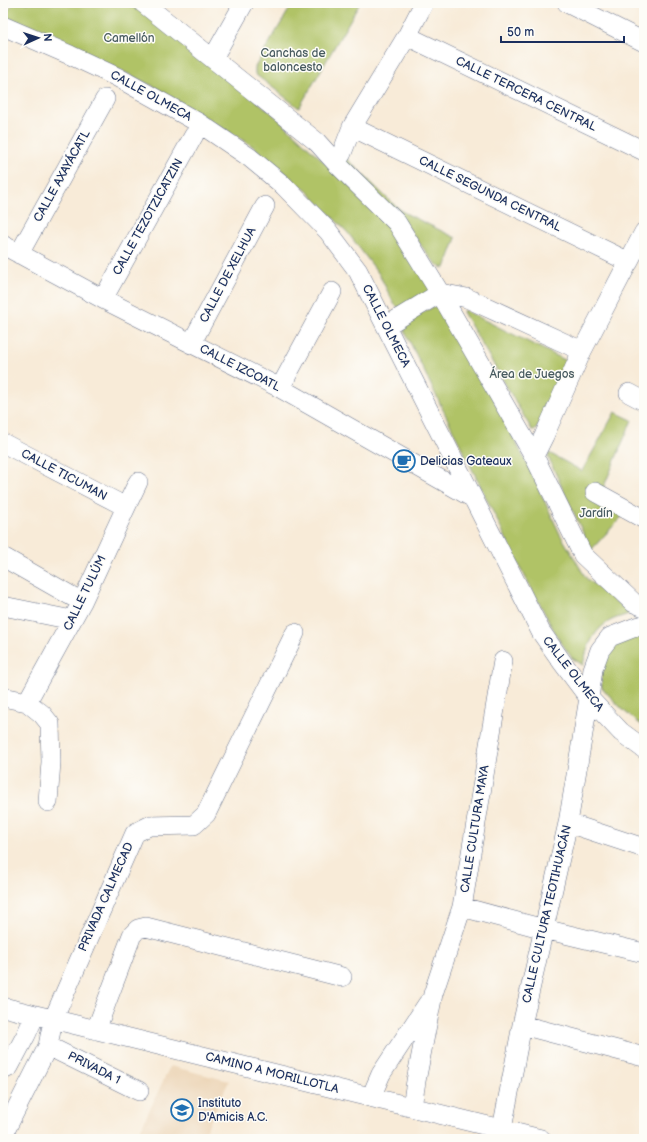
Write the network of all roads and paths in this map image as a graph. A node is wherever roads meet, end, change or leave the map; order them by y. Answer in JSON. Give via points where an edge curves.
{"nodes":[{"id":1,"x":143,"y":3,"type":"edge"},
{"id":2,"x":244,"y":3,"type":"edge"},
{"id":3,"x":424,"y":3,"type":"edge"},
{"id":4,"x":567,"y":3,"type":"edge"},
{"id":5,"x":3,"y":26,"type":"edge"},
{"id":6,"x":407,"y":36,"type":"junction"},
{"id":7,"x":644,"y":42,"type":"edge"},
{"id":8,"x":214,"y":58,"type":"junction"},
{"id":9,"x":105,"y":99,"type":"dead end"},
{"id":10,"x":352,"y":127,"type":"junction"},
{"id":11,"x":194,"y":135,"type":"dead end"},
{"id":12,"x":644,"y":151,"type":"edge"},
{"id":13,"x":336,"y":163,"type":"junction"},
{"id":14,"x":264,"y":206,"type":"dead end"},
{"id":15,"x":644,"y":232,"type":"edge"},
{"id":16,"x":11,"y":249,"type":"edge"},
{"id":17,"x":629,"y":262,"type":"junction"},
{"id":18,"x":332,"y":292,"type":"dead end"},
{"id":19,"x":440,"y":293,"type":"junction"},
{"id":20,"x":103,"y":299,"type":"junction"},
{"id":21,"x":386,"y":326,"type":"junction"},
{"id":22,"x":191,"y":344,"type":"junction"},
{"id":23,"x":582,"y":351,"type":"junction"},
{"id":24,"x":280,"y":388,"type":"junction"},
{"id":25,"x":3,"y":443,"type":"edge"},
{"id":26,"x":534,"y":456,"type":"junction"},
{"id":27,"x":138,"y":482,"type":"dead end"},
{"id":28,"x":595,"y":492,"type":"dead end"},
{"id":29,"x":473,"y":498,"type":"junction"},
{"id":30,"x":126,"y":507,"type":"junction"},
{"id":31,"x":644,"y":519,"type":"edge"},
{"id":32,"x":3,"y":557,"type":"edge"},
{"id":33,"x":82,"y":602,"type":"junction"},
{"id":34,"x":3,"y":606,"type":"edge"},
{"id":35,"x":644,"y":607,"type":"edge"},
{"id":36,"x":72,"y":620,"type":"junction"},
{"id":37,"x":644,"y":625,"type":"edge"},
{"id":38,"x":295,"y":633,"type":"dead end"},
{"id":39,"x":503,"y":661,"type":"dead end"},
{"id":40,"x":3,"y":697,"type":"edge"},
{"id":41,"x":589,"y":698,"type":"junction"},
{"id":42,"x":27,"y":702,"type":"junction"},
{"id":43,"x":644,"y":749,"type":"edge"},
{"id":44,"x":48,"y":802,"type":"dead end"},
{"id":45,"x":568,"y":823,"type":"junction"},
{"id":46,"x":644,"y":848,"type":"edge"},
{"id":47,"x":462,"y":907,"type":"junction"},
{"id":48,"x":544,"y":929,"type":"junction"},
{"id":49,"x":644,"y":953,"type":"edge"},
{"id":50,"x":342,"y":977,"type":"dead end"},
{"id":51,"x":433,"y":994,"type":"junction"},
{"id":52,"x":3,"y":1007,"type":"edge"},
{"id":53,"x":44,"y":1017,"type":"junction"},
{"id":54,"x":522,"y":1025,"type":"junction"},
{"id":55,"x":96,"y":1030,"type":"junction"},
{"id":56,"x":48,"y":1046,"type":"junction"},
{"id":57,"x":644,"y":1057,"type":"edge"},
{"id":58,"x":3,"y":1070,"type":"edge"},
{"id":59,"x":139,"y":1091,"type":"dead end"},
{"id":60,"x":371,"y":1097,"type":"junction"},
{"id":61,"x":412,"y":1107,"type":"junction"},
{"id":62,"x":502,"y":1129,"type":"junction"},
{"id":63,"x":3,"y":1135,"type":"edge"},
{"id":64,"x":9,"y":1139,"type":"edge"},
{"id":65,"x":542,"y":1139,"type":"edge"}],
"edges":[{"from":1,"to":8,"type":"street"},
{"from":2,"to":8,"type":"street"},
{"from":3,"to":6,"type":"street"},
{"from":4,"to":7,"type":"street"},
{"from":5,"to":21,"type":"street","name":"CALLE OLMECA","via":[[117,77],[199,123],[249,156],[284,186],[328,231],[358,272]]},
{"from":6,"to":10,"type":"street"},
{"from":6,"to":12,"type":"street","name":"CALLE TERCERA CENTRAL"},
{"from":8,"to":13,"type":"street","via":[[317,142]]},
{"from":9,"to":16,"type":"street","name":"CALLE AXAYÁCATL"},
{"from":10,"to":13,"type":"street"},
{"from":10,"to":17,"type":"street","name":"CALLE SEGUNDA CENTRAL"},
{"from":11,"to":20,"type":"street","name":"CALLE TEZOTZICATZIN"},
{"from":13,"to":19,"type":"street","via":[[398,223]]},
{"from":14,"to":22,"type":"street","name":"CALLE DE XELHUA"},
{"from":15,"to":17,"type":"street"},
{"from":16,"to":20,"type":"street","name":"CALLE IZCOATL"},
{"from":17,"to":23,"type":"street"},
{"from":18,"to":24,"type":"street"},
{"from":19,"to":21,"type":"street"},
{"from":19,"to":23,"type":"street","via":[[467,298]]},
{"from":19,"to":26,"type":"street"},
{"from":20,"to":22,"type":"street","name":"CALLE IZCOATL"},
{"from":21,"to":29,"type":"street","name":"CALLE OLMECA"},
{"from":22,"to":24,"type":"street","name":"CALLE IZCOATL"},
{"from":23,"to":26,"type":"street"},
{"from":24,"to":29,"type":"street","name":"CALLE IZCOATL"},
{"from":25,"to":30,"type":"street","name":"CALLE TICUMAN"},
{"from":26,"to":35,"type":"street","via":[[583,555],[634,603]]},
{"from":27,"to":30,"type":"street","name":"CALLE TULÚM"},
{"from":28,"to":31,"type":"street"},
{"from":29,"to":41,"type":"street","name":"CALLE OLMECA","via":[[541,632]]},
{"from":30,"to":33,"type":"street","name":"CALLE TULÚM"},
{"from":32,"to":33,"type":"street"},
{"from":33,"to":36,"type":"street","name":"CALLE TULÚM"},
{"from":34,"to":36,"type":"street"},
{"from":36,"to":42,"type":"street","name":"CALLE TULÚM"},
{"from":37,"to":41,"type":"street","name":"CALLE CULTURA TEOTIHUACÁN","via":[[610,637],[600,650],[593,669]]},
{"from":38,"to":53,"type":"street","name":"PRIVADA CALMECAD","via":[[206,814],[194,825],[149,826],[134,833]]},
{"from":39,"to":47,"type":"street","name":"CALLE CULTURA MAYA"},
{"from":40,"to":42,"type":"street"},
{"from":41,"to":43,"type":"street","name":"CALLE OLMECA","via":[[621,732]]},
{"from":41,"to":45,"type":"street","name":"CALLE CULTURA TEOTIHUACÁN"},
{"from":42,"to":44,"type":"street","via":[[50,724]]},
{"from":45,"to":46,"type":"street"},
{"from":45,"to":48,"type":"street","name":"CALLE CULTURA TEOTIHUACÁN"},
{"from":47,"to":48,"type":"street"},
{"from":47,"to":51,"type":"street","name":"CALLE CULTURA MAYA"},
{"from":48,"to":49,"type":"street"},
{"from":48,"to":54,"type":"street","name":"CALLE CULTURA TEOTIHUACÁN"},
{"from":50,"to":55,"type":"street","via":[[146,927],[138,929],[132,935]]},
{"from":51,"to":60,"type":"street","name":"CALLE CULTURA MAYA","via":[[381,1074]]},
{"from":51,"to":61,"type":"street","name":"CALLE CULTURA MAYA"},
{"from":52,"to":53,"type":"street","name":"CAMINO A MORILLOTLA"},
{"from":53,"to":55,"type":"street","name":"CAMINO A MORILLOTLA"},
{"from":53,"to":56,"type":"street"},
{"from":53,"to":58,"type":"street","via":[[26,1035],[9,1067]]},
{"from":54,"to":57,"type":"street"},
{"from":54,"to":62,"type":"street","name":"CALLE CULTURA TEOTIHUACÁN"},
{"from":55,"to":60,"type":"street","name":"CAMINO A MORILLOTLA"},
{"from":56,"to":59,"type":"street","name":"PRIVADA 1"},
{"from":56,"to":63,"type":"street"},
{"from":60,"to":61,"type":"street","name":"CAMINO A MORILLOTLA"},
{"from":61,"to":62,"type":"street","name":"CAMINO A MORILLOTLA"},
{"from":62,"to":65,"type":"street","name":"CAMINO A MORILLOTLA"},
{"from":63,"to":64,"type":"street"}]}
